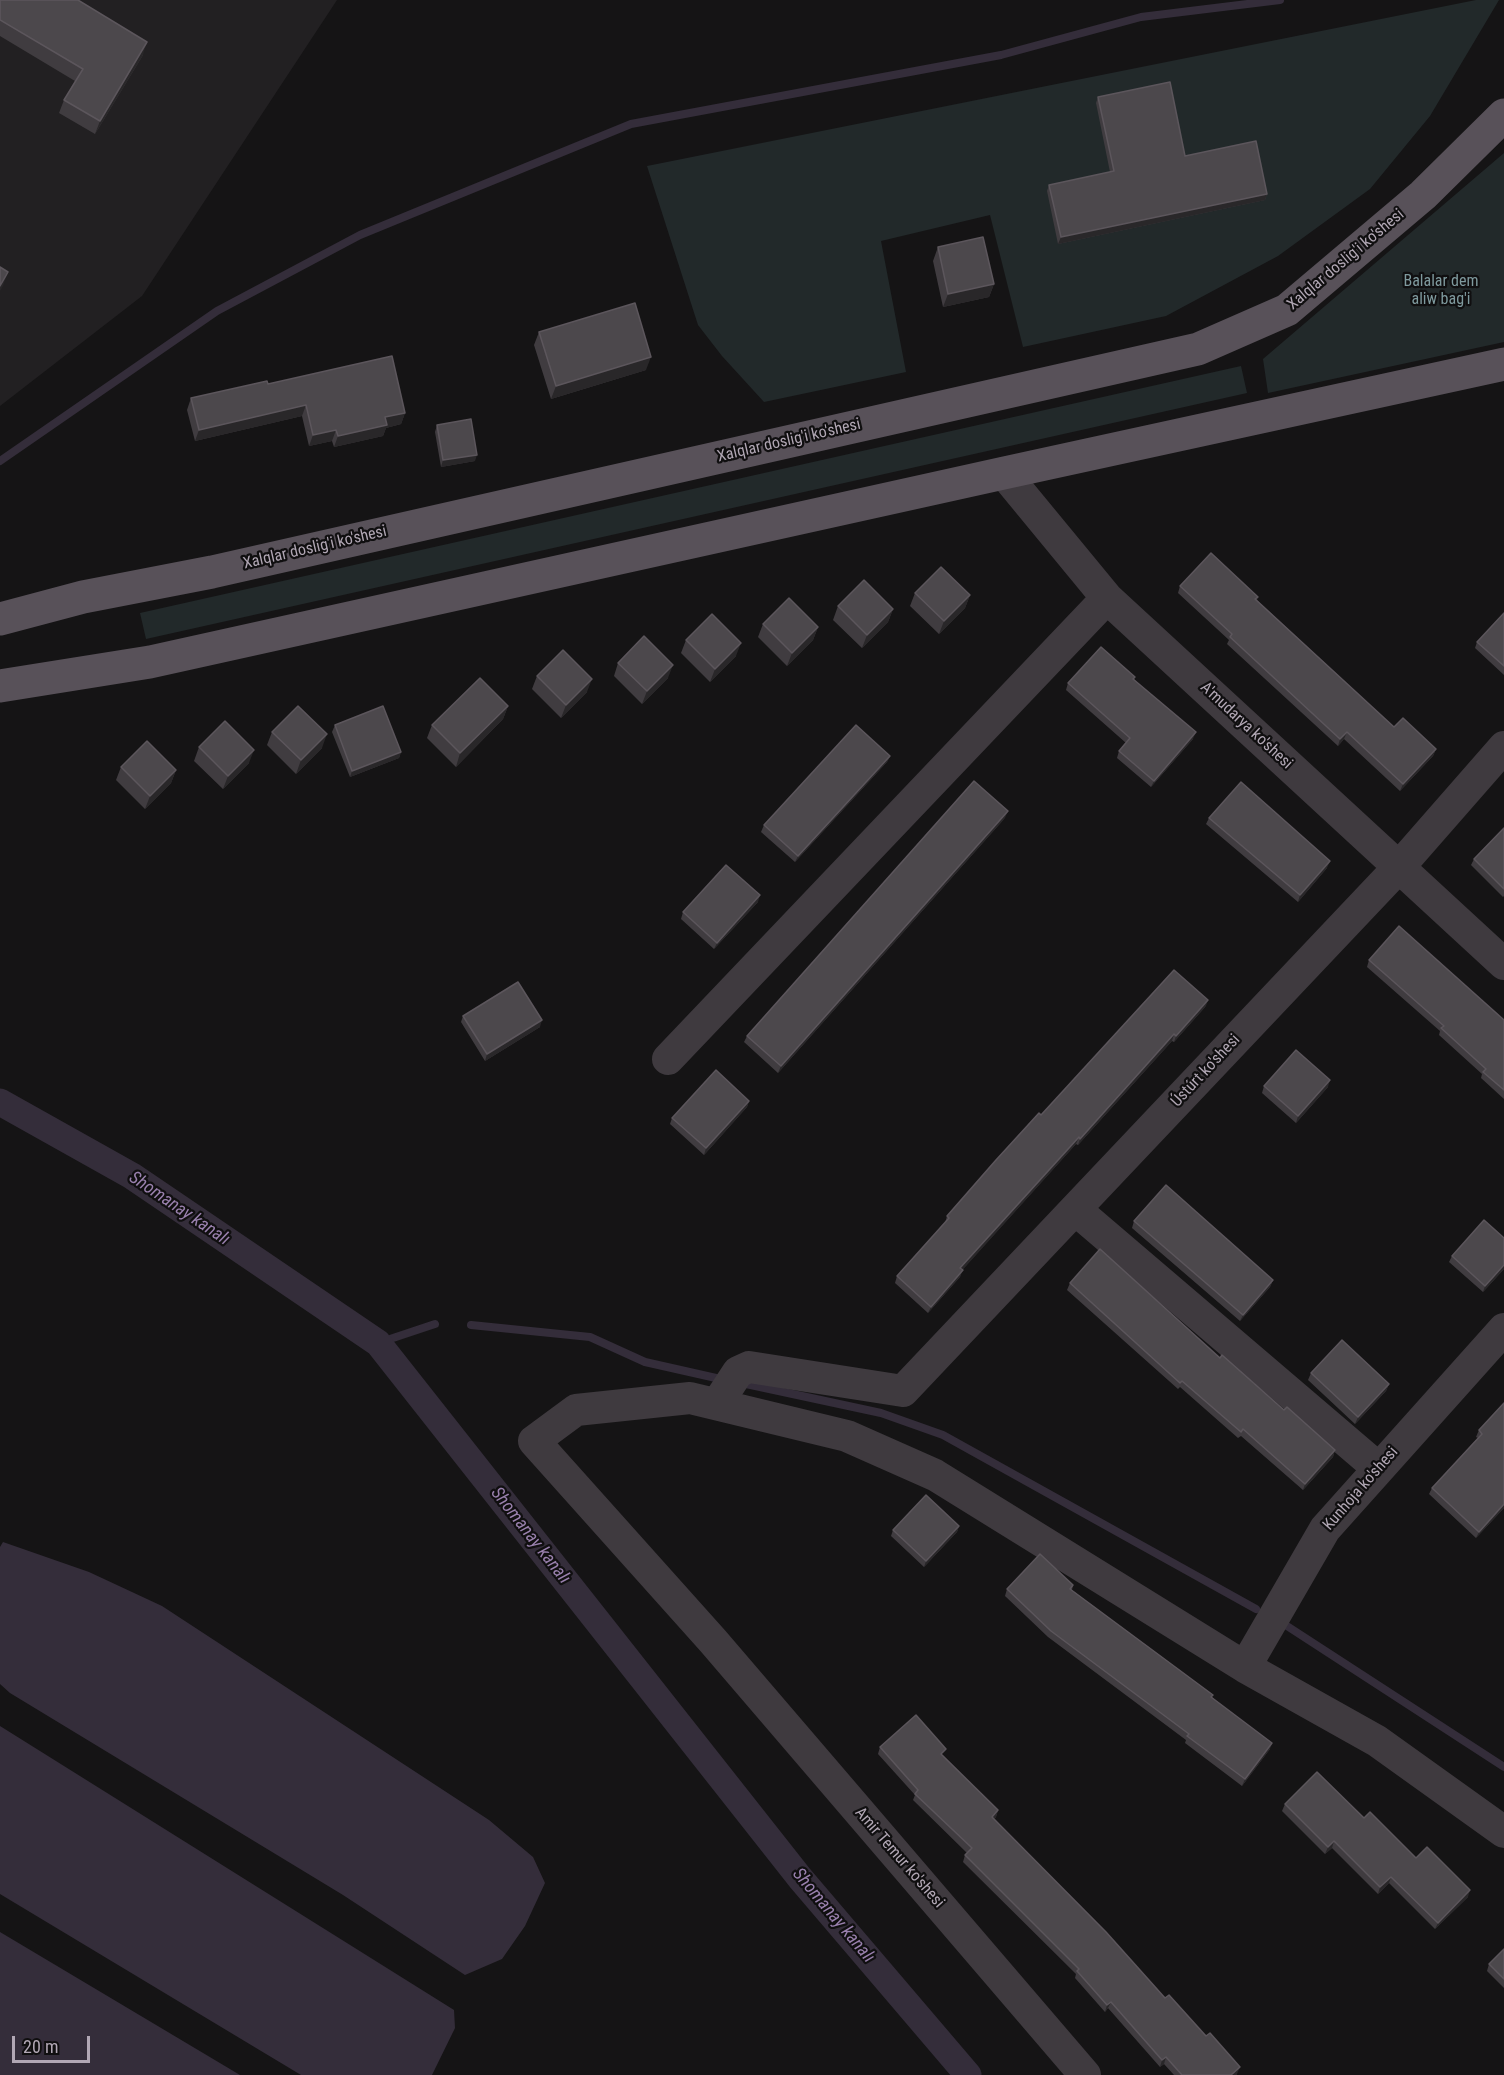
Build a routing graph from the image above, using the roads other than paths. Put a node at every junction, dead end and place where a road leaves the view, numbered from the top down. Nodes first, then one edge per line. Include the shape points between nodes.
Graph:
1 (1504, 115) edge
2 (1504, 364) edge
3 (1004, 473) junction
4 (1107, 598) junction
5 (0, 619) edge
6 (0, 686) edge
7 (1504, 747) edge
8 (1399, 867) junction
9 (1504, 964) edge
10 (668, 1059) dead end
11 (1076, 1210) junction
12 (1504, 1329) edge
13 (717, 1404) junction
14 (1378, 1468) junction
15 (1245, 1667) junction
16 (1504, 1832) edge
17 (1085, 2075) edge

1 - 5 main road, Xalqlar doslig'i ko'shesi via 1423,195 1287,310 1198,349 212,572 83,597
2 - 3 main road
3 - 4 street, A'mudarya ko'shesi
3 - 6 main road via 150,662
4 - 8 street, A'mudarya ko'shesi
4 - 10 street
7 - 8 street, Ústúrt ko'shesi
8 - 9 street, A'mudarya ko'shesi
8 - 11 street, Ústúrt ko'shesi
11 - 13 street, Ústúrt ko'shesi via 903,1391 749,1367 738,1372
11 - 14 street
12 - 14 street, Kunhoja ko'shesi
13 - 15 street via 848,1436 935,1475
13 - 17 street, Amir Temur ko'shesi via 690,1398 576,1410 534,1442 713,1641
14 - 15 street, Kunhoja ko'shesi via 1325,1528
15 - 16 street via 1377,1741

